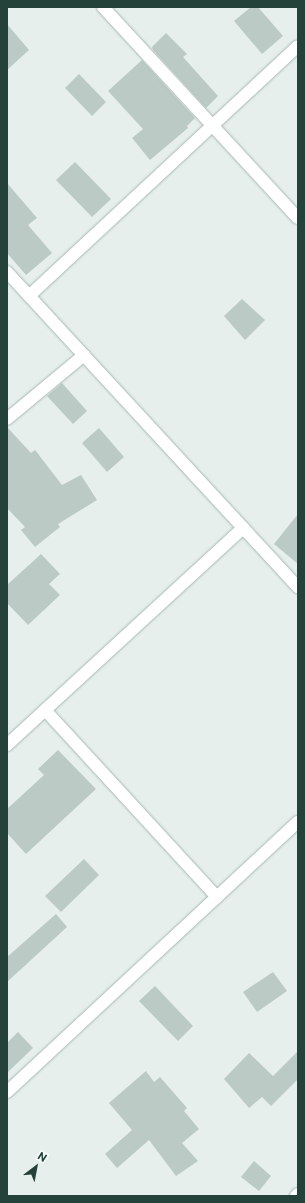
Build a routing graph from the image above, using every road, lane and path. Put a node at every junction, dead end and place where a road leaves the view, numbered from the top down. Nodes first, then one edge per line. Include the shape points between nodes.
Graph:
1 (110, 9) edge
2 (298, 46) edge
3 (212, 125) junction
4 (298, 218) edge
5 (7, 272) edge
6 (28, 296) junction
7 (84, 355) junction
8 (7, 419) edge
9 (243, 528) junction
10 (298, 587) edge
11 (45, 710) junction
12 (7, 745) edge
13 (298, 822) edge
14 (217, 897) junction
15 (7, 1092) edge

1 - 3 street
2 - 3 street
3 - 4 street
3 - 6 street
5 - 6 street
6 - 7 street
7 - 8 street
7 - 9 street
9 - 10 street
9 - 11 street
11 - 12 street
11 - 14 street
13 - 14 street
14 - 15 street

